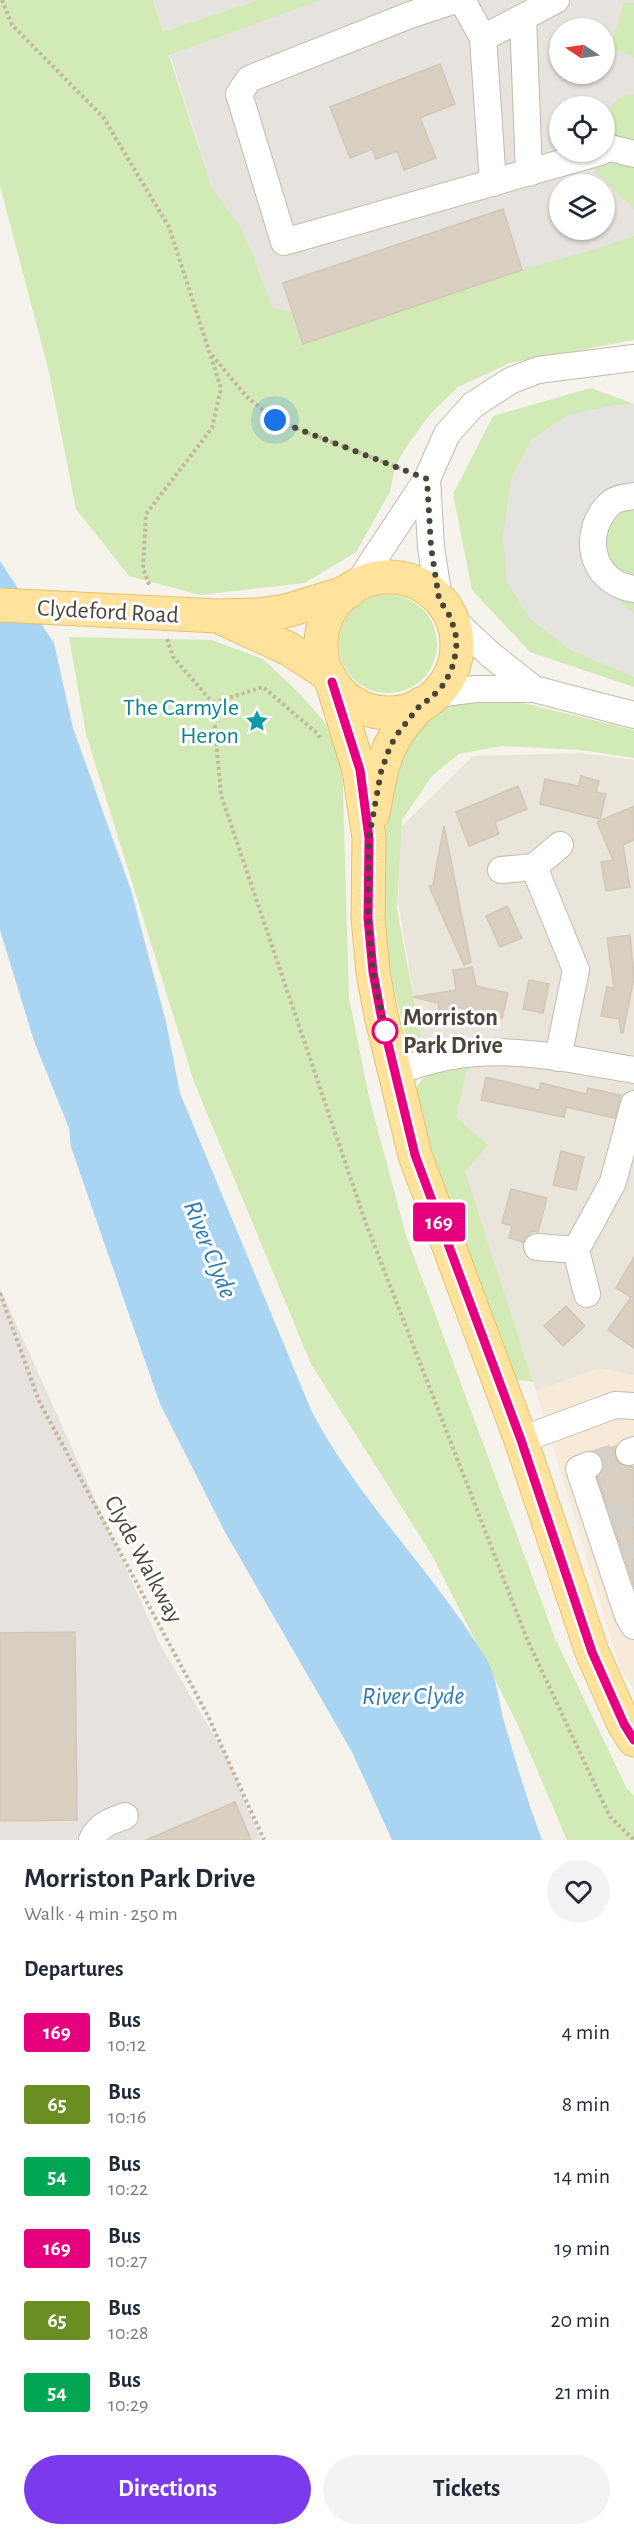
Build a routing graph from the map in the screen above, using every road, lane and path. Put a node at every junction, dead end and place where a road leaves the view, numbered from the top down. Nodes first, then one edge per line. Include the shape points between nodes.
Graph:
1 (2, 0) edge
2 (456, 0) edge
3 (462, 0) edge
4 (556, 0) edge
5 (412, 8) edge
6 (523, 17) junction
7 (483, 38) junction
8 (615, 149) edge
9 (634, 154) edge
10 (566, 162) edge
11 (529, 173) junction
12 (493, 183) junction
13 (210, 353) junction
14 (634, 358) edge
15 (427, 479) junction
16 (634, 496) edge
17 (352, 589) junction
18 (634, 589) edge
19 (151, 591) dead end
20 (0, 605) edge
21 (445, 609) junction
22 (217, 616) junction
23 (166, 634) dead end
24 (330, 678) junction
25 (534, 689) junction
26 (428, 699) junction
27 (213, 703) junction
28 (634, 715) edge
29 (323, 744) dead end
30 (369, 838) junction
31 (560, 845) dead end
32 (534, 867) junction
33 (501, 870) dead end
34 (558, 1058) junction
35 (634, 1070) edge
36 (395, 1072) junction
37 (634, 1104) edge
38 (537, 1247) dead end
39 (576, 1250) junction
40 (0, 1293) edge
41 (587, 1294) dead end
42 (634, 1406) edge
43 (521, 1440) junction
44 (589, 1465) dead end
45 (632, 1619) edge
46 (634, 1740) edge
47 (125, 1816) dead end
48 (92, 1840) edge
49 (264, 1840) edge
50 (634, 1840) edge

1 - 13 path via 12,25 103,117 169,227
2 - 5 street
3 - 7 street
4 - 6 street
5 - 12 street via 249,79 239,94 284,242
6 - 7 street
6 - 11 street
7 - 12 street
8 - 9 street
10 - 11 street
11 - 12 street
13 - 15 path via 246,396 275,420
13 - 19 path via 222,388 212,428 146,514 144,568
14 - 15 street via 538,370 510,381 473,405 447,434
15 - 17 street
15 - 21 street via 431,547
16 - 18 street via 614,500 596,520 593,554 603,575 619,587
17 - 21 main road via 378,578 400,578 422,585
17 - 22 main road, Clydeford Road via 286,611
17 - 24 main road via 339,599 326,618 321,640 323,662
20 - 22 main road, Clydeford Road, bridge
21 - 25 street via 492,656
21 - 26 main road via 457,640 454,663 445,683
22 - 24 main road, Clydeford Road via 289,649
23 - 27 path via 173,657
24 - 26 main road via 347,699 366,710 410,710
24 - 30 main road via 360,770
25 - 26 street via 476,689
25 - 28 street
26 - 30 main road via 395,737 388,752
27 - 29 path via 264,687 318,734
27 - 50 path via 221,795 365,1221 528,1639 610,1817
30 - 36 main road via 368,918 373,972
31 - 32 street
32 - 33 street
32 - 34 street via 576,970
34 - 35 street
34 - 36 street via 501,1050 446,1055
36 - 43 main road via 415,1155
37 - 39 street via 613,1182
38 - 39 street
39 - 41 street
40 - 49 path, Clyde Walkway via 39,1401 208,1716
42 - 43 street via 615,1405
43 - 46 main road via 592,1652
44 - 45 street via 579,1469 598,1511
47 - 48 street via 103,1825

